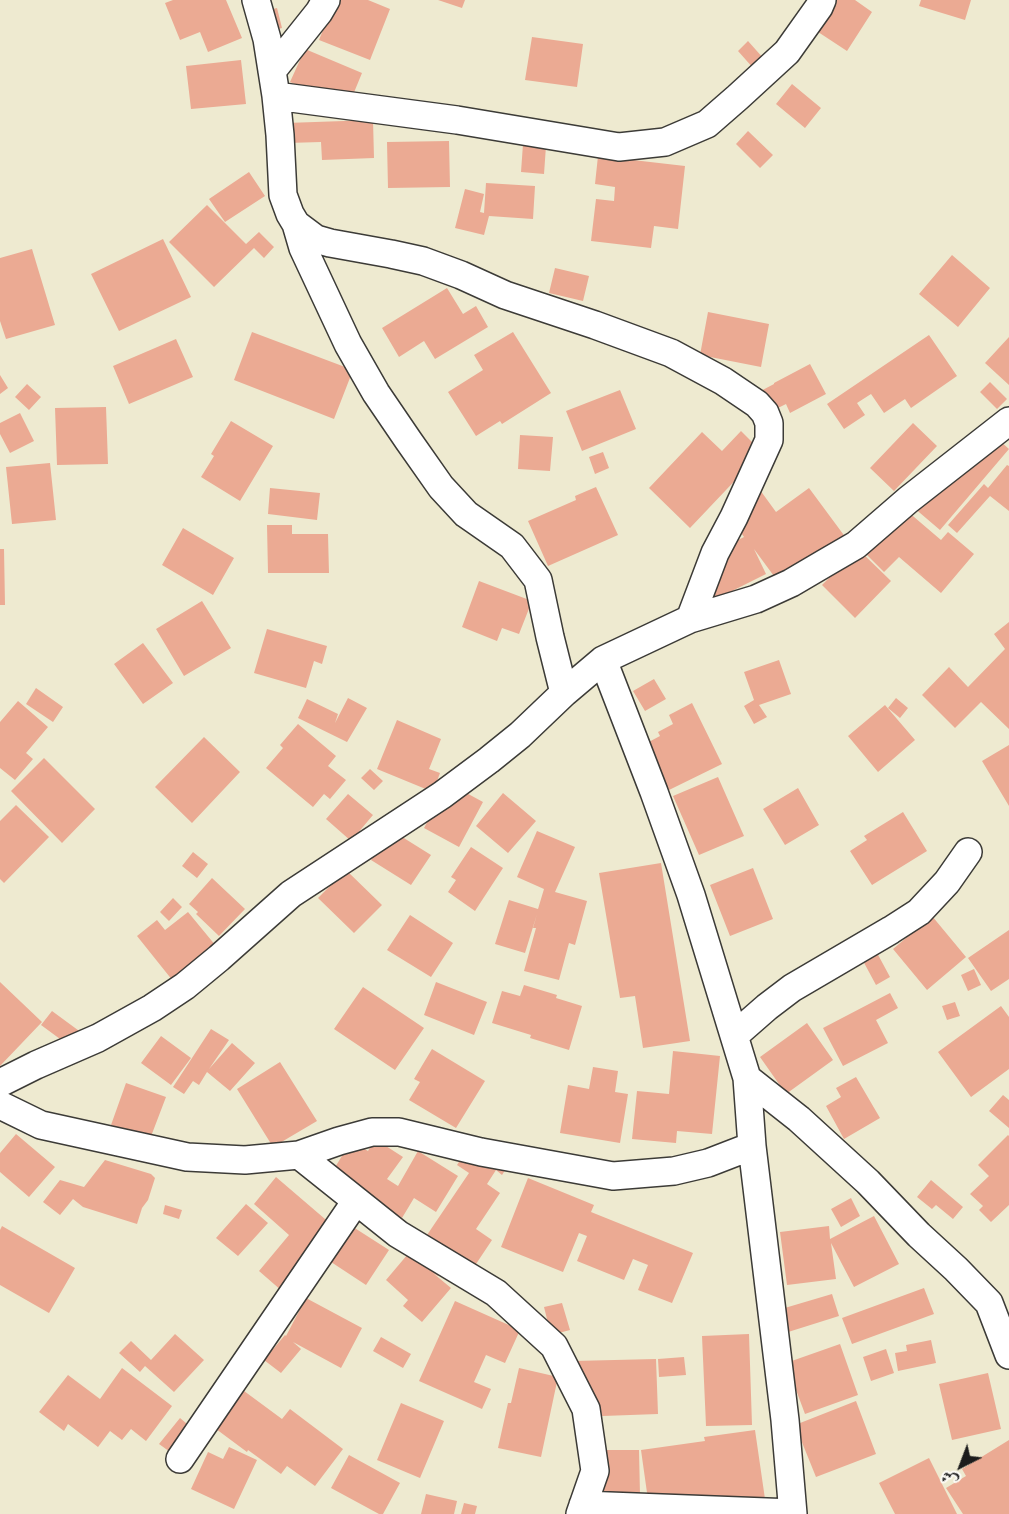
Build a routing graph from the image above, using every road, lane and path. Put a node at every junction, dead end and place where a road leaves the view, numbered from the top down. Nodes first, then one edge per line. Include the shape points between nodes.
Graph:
1 (256, 0) edge
2 (326, 0) edge
3 (822, 0) edge
4 (274, 83) junction
5 (296, 224) junction
6 (1009, 421) edge
7 (690, 619) junction
8 (603, 660) junction
9 (564, 693) junction
10 (968, 852) dead end
11 (735, 1035) junction
12 (747, 1078) junction
13 (0, 1083) edge
14 (0, 1105) edge
15 (752, 1146) junction
16 (299, 1155) junction
17 (356, 1201) junction
18 (999, 1301) edge
19 (1009, 1355) edge
20 (180, 1459) dead end
21 (582, 1509) edge
22 (793, 1513) edge

1 - 4 street
2 - 4 street
3 - 4 street via 787,52 747,89 707,124 665,142 619,147
4 - 5 street via 283,195
5 - 7 street via 316,239 423,261 505,295 671,353 757,404 769,423 770,440 715,553
5 - 9 street via 303,248 348,344 376,393 441,487 466,514 512,546 538,580
6 - 7 street via 856,545 756,599
7 - 8 street
8 - 9 street
8 - 11 street via 691,895
9 - 13 street via 520,735 442,795 291,894 185,986 98,1038
10 - 11 street via 919,912 792,988
11 - 12 street
12 - 15 street
12 - 18 street via 868,1182 956,1269
14 - 16 street via 41,1125 187,1157 245,1160
15 - 16 street via 674,1171 613,1176 481,1152 399,1132 372,1132
15 - 22 street
16 - 17 street
17 - 20 street
17 - 21 street via 398,1234 496,1293 554,1346 586,1409 595,1471
18 - 19 street
21 - 22 street

